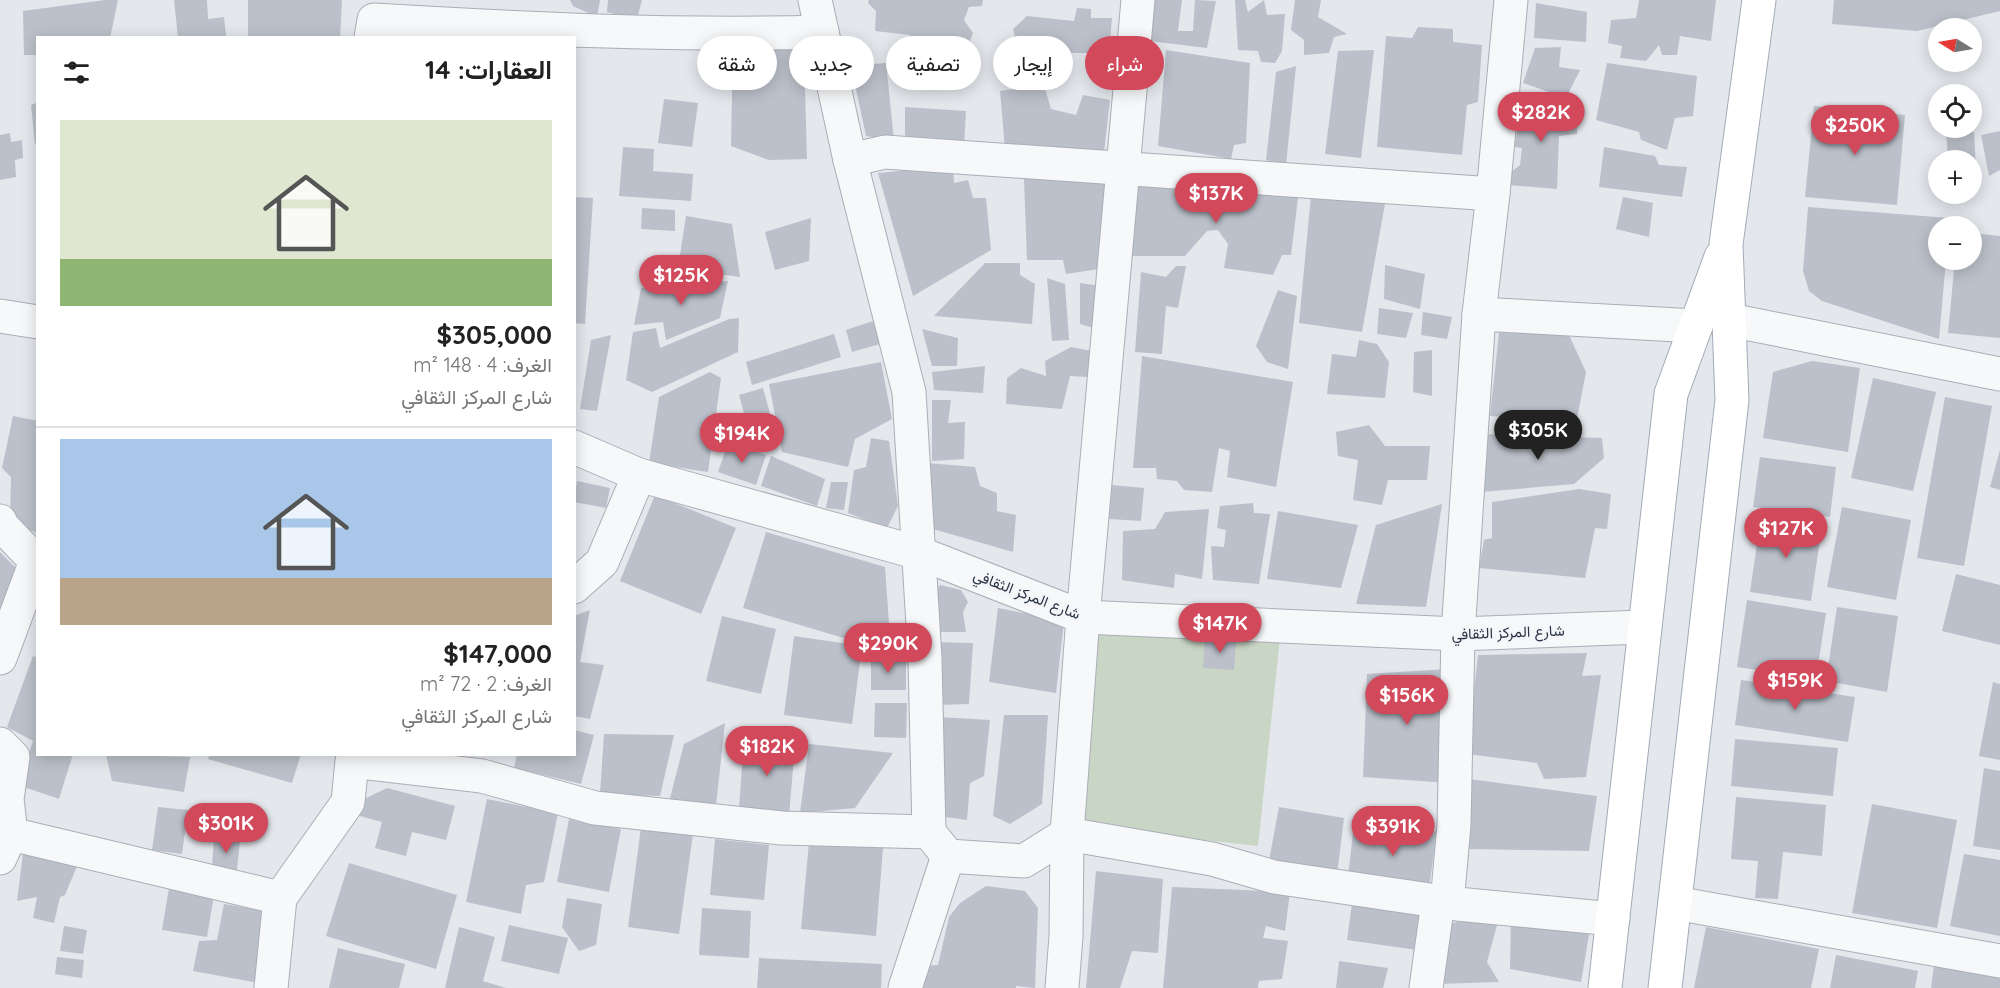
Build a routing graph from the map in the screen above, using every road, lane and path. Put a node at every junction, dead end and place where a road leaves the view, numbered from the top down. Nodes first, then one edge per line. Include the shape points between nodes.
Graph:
1 (815, 0) edge
2 (1138, 0) edge
3 (1511, 0) edge
4 (1759, 0) edge
5 (375, 19) edge
6 (822, 32) junction
7 (850, 160) junction
8 (1122, 167) junction
9 (1493, 194) junction
10 (1726, 244) junction
11 (1479, 314) junction
12 (0, 316) edge
13 (1730, 320) junction
14 (36, 322) edge
15 (1696, 326) junction
16 (2000, 374) edge
17 (576, 448) edge
18 (639, 476) junction
19 (0, 521) edge
20 (919, 553) junction
21 (576, 585) edge
22 (1083, 617) junction
23 (1643, 627) junction
24 (1458, 634) junction
25 (0, 658) edge
26 (0, 744) edge
27 (354, 758) edge
28 (1067, 834) junction
29 (938, 844) junction
30 (5, 846) edge
31 (280, 898) junction
32 (1442, 902) junction
33 (1675, 903) junction
34 (1613, 919) junction
35 (2000, 961) edge
36 (271, 988) edge
37 (905, 988) edge
38 (1062, 988) edge
39 (1426, 988) edge
40 (1605, 988) edge
41 (1665, 988) edge

1 - 6 street
2 - 8 street
3 - 9 street
4 - 10 main road
5 - 6 street via 564,31 713,35
6 - 7 street
7 - 8 street via 885,152
7 - 20 street via 909,392
8 - 9 street
8 - 22 street
9 - 11 street
10 - 13 main road
10 - 15 main road
11 - 15 street
11 - 24 street
12 - 14 street
13 - 16 street
13 - 33 main road via 1732,400
15 - 23 main road via 1671,394
17 - 18 street, شارع المركز الثقافي
18 - 20 street, شارع المركز الثقافي
18 - 21 street via 602,562
19 - 25 street via 36,561
20 - 22 street, شارع المركز الثقافي
20 - 29 street
22 - 24 street, شارع المركز الثقافي
22 - 28 street
23 - 24 street, شارع المركز الثقافي
23 - 34 main road
24 - 32 street via 1454,825
26 - 30 street via 13,757
27 - 29 street via 482,776 606,809
27 - 31 street via 348,802
28 - 29 street via 1024,861
28 - 32 street via 1212,859 1274,877
28 - 38 street
29 - 37 street
30 - 31 street
31 - 36 street
32 - 34 street
32 - 39 street
33 - 35 street
33 - 41 main road
34 - 40 main road

